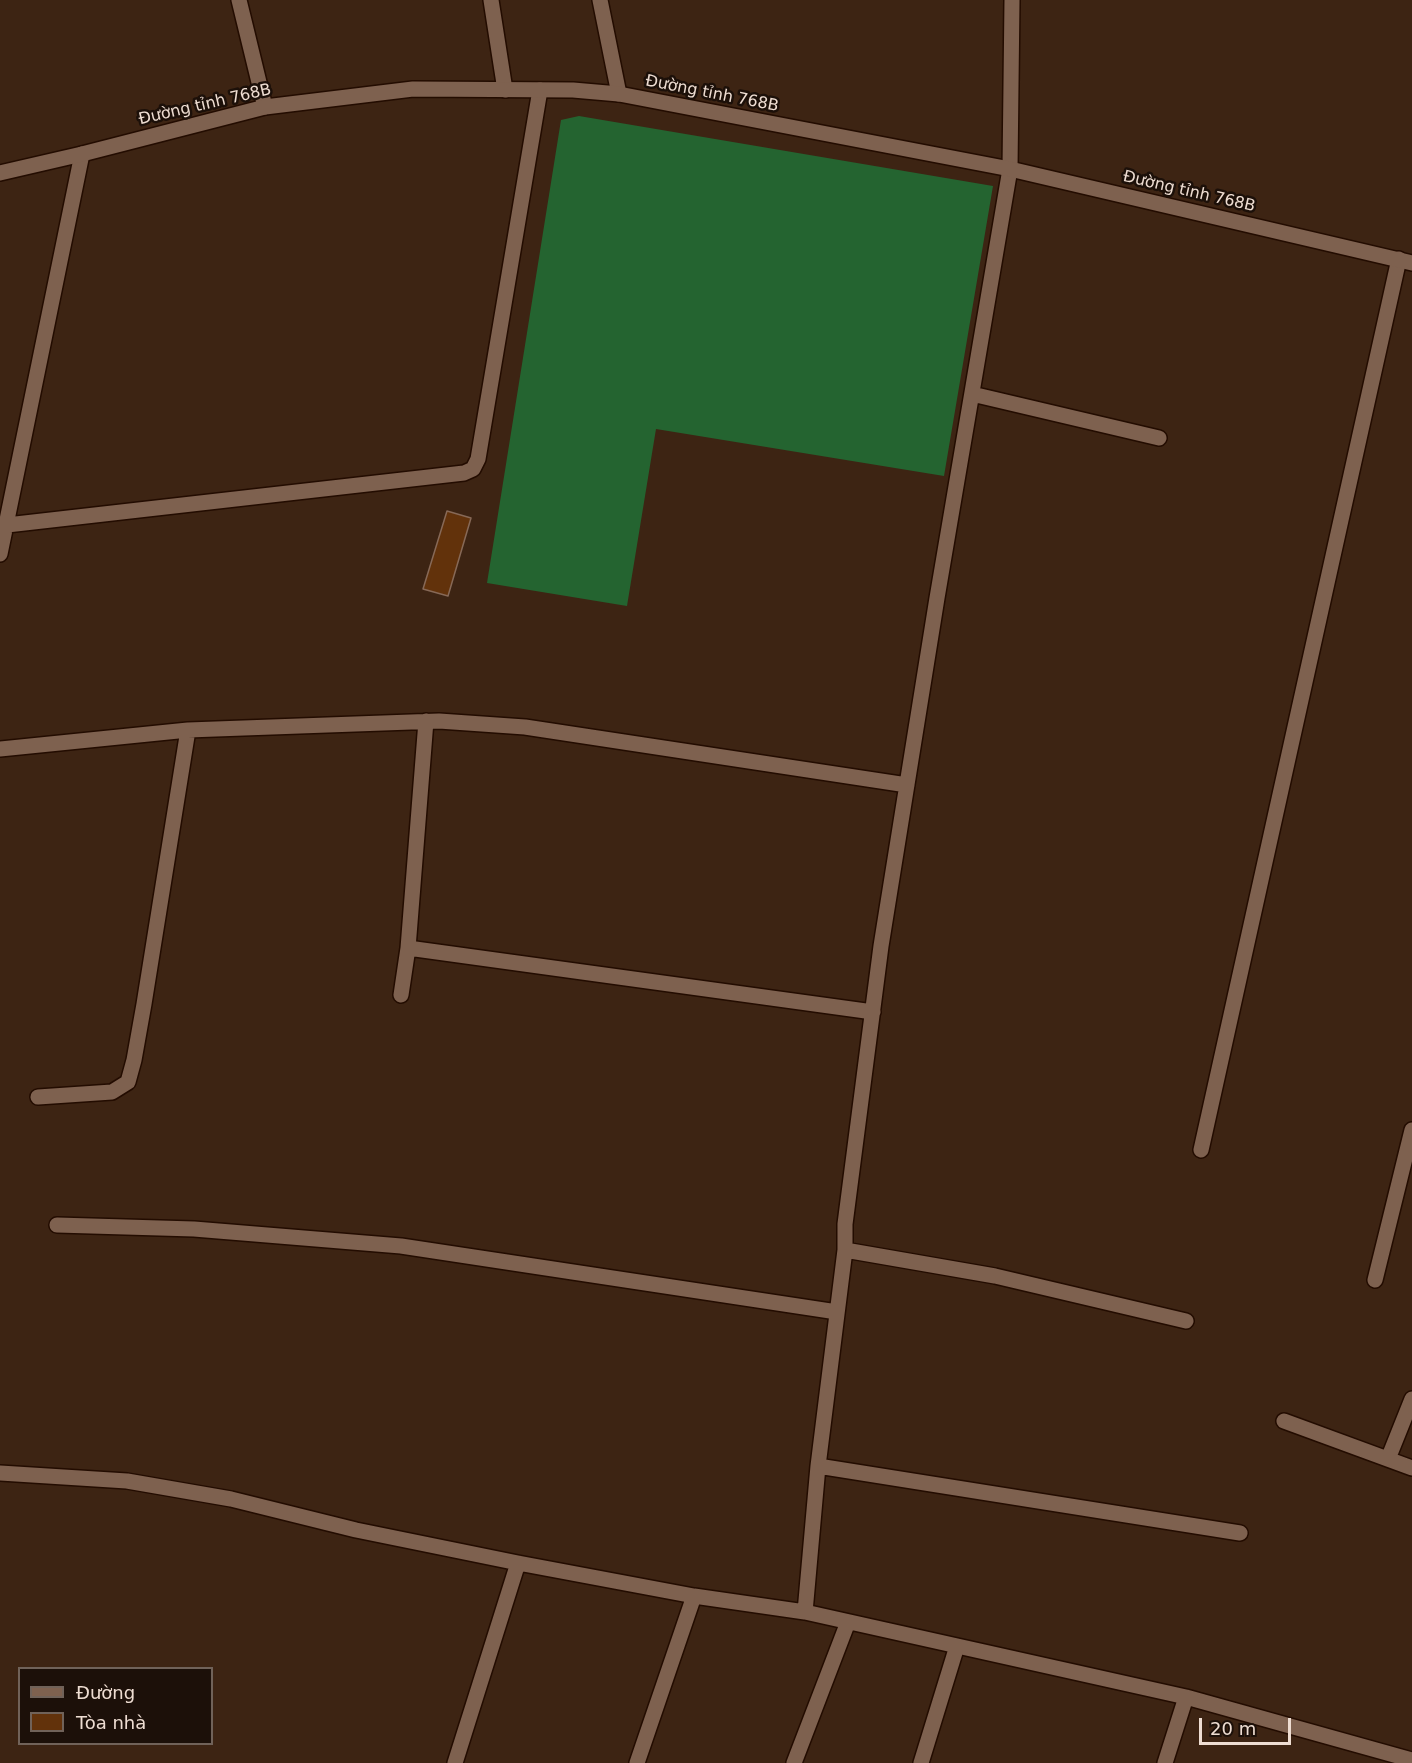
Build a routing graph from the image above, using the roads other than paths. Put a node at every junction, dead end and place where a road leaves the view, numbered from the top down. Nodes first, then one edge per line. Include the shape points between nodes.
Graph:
1 (239, 0) edge
2 (491, 0) edge
3 (600, 0) edge
4 (1012, 0) edge
5 (505, 90) junction
6 (540, 90) junction
7 (619, 94) junction
8 (265, 107) junction
9 (82, 154) junction
10 (1010, 169) junction
11 (0, 173) edge
12 (1405, 261) edge
13 (972, 394) junction
14 (1159, 438) dead end
15 (6, 525) junction
16 (0, 554) edge
17 (426, 721) junction
18 (188, 730) junction
19 (0, 749) edge
20 (907, 785) junction
21 (408, 948) junction
22 (401, 995) dead end
23 (873, 1012) junction
24 (38, 1097) dead end
25 (1412, 1130) edge
26 (1201, 1150) dead end
27 (57, 1225) dead end
28 (844, 1250) junction
29 (1375, 1280) dead end
30 (837, 1312) junction
31 (1186, 1321) dead end
32 (1412, 1399) edge
33 (1284, 1421) dead end
34 (1388, 1459) junction
35 (818, 1466) junction
36 (1412, 1468) edge
37 (0, 1473) edge
38 (1240, 1533) dead end
39 (518, 1563) junction
40 (694, 1596) junction
41 (806, 1612) junction
42 (848, 1622) junction
43 (957, 1646) junction
44 (1186, 1697) junction
45 (1412, 1760) edge
46 (455, 1763) edge
47 (637, 1763) edge
48 (794, 1763) edge
49 (921, 1763) edge
50 (1166, 1763) edge

1 - 8 street
2 - 5 street
3 - 7 street
4 - 10 street
5 - 6 street, Đường tỉnh 768B
5 - 8 street, Đường tỉnh 768B via 413,88
6 - 7 street, Đường tỉnh 768B
6 - 15 street via 478,459 473,469
7 - 10 street, Đường tỉnh 768B
8 - 9 street, Đường tỉnh 768B
9 - 11 street, Đường tỉnh 768B
9 - 15 street
10 - 12 street, Đường tỉnh 768B
10 - 13 street
12 - 26 street
13 - 14 street
13 - 20 street
15 - 16 street
17 - 18 street
17 - 20 street via 525,727
17 - 21 street
18 - 19 street
18 - 24 street via 128,1082 112,1092
20 - 23 street
21 - 22 street
21 - 23 street
23 - 28 street
25 - 29 street
27 - 30 street via 194,1228 401,1246
28 - 30 street
28 - 31 street via 995,1276
30 - 35 street
32 - 34 street
33 - 34 street
34 - 36 street
35 - 38 street
35 - 41 street
37 - 39 street via 127,1480 231,1499 356,1530
39 - 40 street
39 - 46 street
40 - 41 street
40 - 47 street
41 - 42 street
42 - 43 street
42 - 48 street
43 - 44 street
43 - 49 street
44 - 45 street
44 - 50 street

